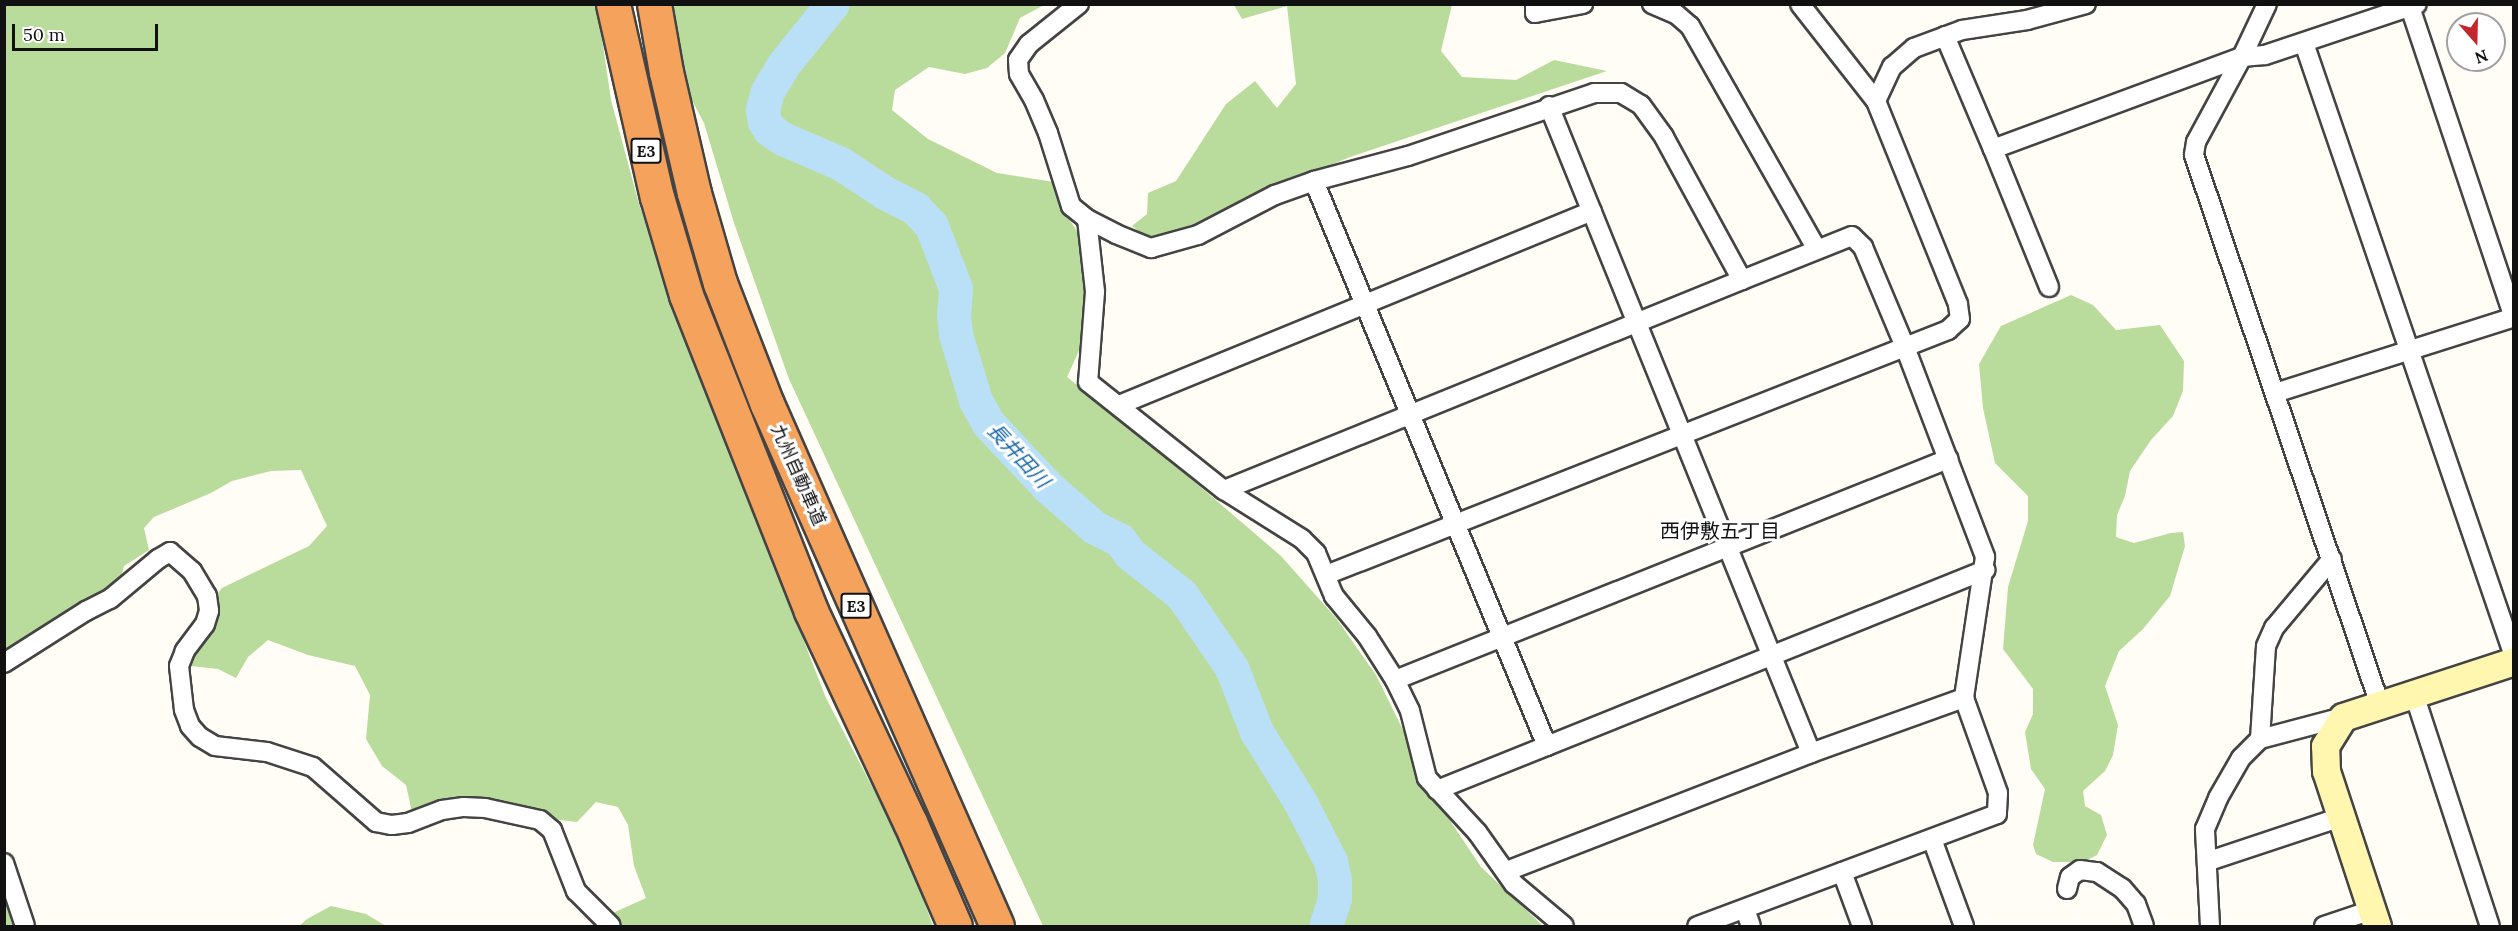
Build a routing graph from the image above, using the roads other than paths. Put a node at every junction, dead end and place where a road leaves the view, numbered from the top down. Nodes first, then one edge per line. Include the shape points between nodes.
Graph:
1 (613, 4) edge
2 (654, 4) edge
3 (1079, 4) edge
4 (1535, 4) edge
5 (1583, 4) edge
6 (1652, 4) edge
7 (1800, 4) edge
8 (2086, 4) edge
9 (2267, 4) edge
10 (2413, 6) edge
11 (1945, 36) junction
12 (2304, 43) junction
13 (2242, 57) junction
14 (1876, 101) junction
15 (1550, 106) junction
16 (1993, 149) junction
17 (1314, 180) junction
18 (1592, 211) junction
19 (1088, 219) junction
20 (1816, 250) junction
21 (1742, 280) junction
22 (2049, 287) dead end
23 (1365, 304) junction
24 (2513, 317) edge
25 (1637, 323) junction
26 (1905, 347) junction
27 (2408, 348) junction
28 (2275, 393) junction
29 (1119, 405) junction
30 (1410, 414) junction
31 (1682, 435) junction
32 (1948, 459) junction
33 (1224, 490) junction
34 (1455, 524) junction
35 (1728, 547) junction
36 (2332, 559) junction
37 (1985, 570) junction
38 (1326, 575) junction
39 (1502, 638) junction
40 (1772, 656) junction
41 (2514, 656) edge
42 (2514, 662) edge
43 (4, 663) edge
44 (1395, 680) junction
45 (2414, 694) junction
46 (1964, 698) junction
47 (2380, 705) junction
48 (2343, 717) junction
49 (2260, 740) junction
50 (1547, 746) junction
51 (1811, 753) junction
52 (1437, 789) junction
53 (2341, 817) junction
54 (1932, 839) junction
55 (2209, 861) junction
56 (4, 863) edge
57 (1507, 871) junction
58 (1842, 873) junction
59 (2067, 888) dead end
60 (1745, 909) junction
61 (2374, 918) edge
62 (25, 927) edge
63 (611, 927) edge
64 (955, 927) edge
65 (997, 927) edge
66 (1564, 927) edge
67 (1697, 927) edge
68 (1751, 927) edge
69 (1862, 927) edge
70 (1964, 927) edge
71 (2144, 927) edge
72 (2210, 927) edge
73 (2324, 927) edge
74 (2490, 927) edge

1 - 64 highway, 九州自動車道 / E3 via 657,197 686,295 811,611
2 - 65 highway, 九州自動車道 / E3 via 694,194 720,283 768,404
3 - 19 street via 1029,44 1017,65 1048,133 1071,206
4 - 5 street via 1535,13
6 - 20 street via 1676,14 1690,26
7 - 14 street
8 - 11 street
9 - 13 street
10 - 12 street
10 - 24 street
11 - 14 street via 1914,48 1892,68
11 - 16 street
12 - 13 street via 2265,55
12 - 27 street
13 - 16 street
13 - 28 street via 2196,142 2194,155
14 - 26 street via 1958,304 1960,319 1948,330
15 - 17 street via 1408,156
15 - 18 street
15 - 21 street via 1594,93 1621,93 1641,105 1664,137
16 - 22 street
17 - 19 street via 1275,195 1198,236 1151,248
17 - 23 street
18 - 23 street
18 - 25 street
19 - 29 street via 1095,292 1088,382
20 - 21 street
20 - 26 street via 1852,236 1863,247
21 - 25 street
23 - 29 street
23 - 30 street
24 - 27 street via 2426,346
25 - 30 street
25 - 31 street
26 - 31 street
26 - 32 street
27 - 28 street
27 - 41 street
28 - 36 street
29 - 33 street
30 - 33 street
30 - 34 street
31 - 34 street
31 - 35 street
32 - 35 street
32 - 37 street via 1985,556
33 - 38 street via 1302,538 1316,553
34 - 38 street
34 - 39 street
35 - 39 street
35 - 40 street
36 - 47 street
36 - 49 street via 2274,628 2266,646
37 - 40 street
37 - 46 street
38 - 44 street via 1334,596 1367,636
39 - 44 street
39 - 50 street
40 - 50 street
40 - 51 street
42 - 45 street
43 - 63 street via 110,599 170,552 192,571 207,596 205,624 179,666 184,710 200,737 215,746 267,752 313,766 376,822 408,823 442,810 464,807 540,820 552,830 576,891
44 - 52 street via 1410,711 1427,778
45 - 47 street
45 - 74 street
46 - 51 street
46 - 54 street via 1998,793 1997,814
47 - 48 street
48 - 49 street
48 - 53 street via 2325,746 2326,771
49 - 55 street via 2241,758 2217,798 2205,829
50 - 52 street
51 - 57 street
52 - 57 street
53 - 55 street
53 - 61 street
54 - 58 street
54 - 70 street
55 - 72 street
56 - 62 street
57 - 66 street via 1514,884
58 - 60 street
58 - 69 street
59 - 71 street via 2070,877 2080,870 2097,872 2122,888 2136,904
60 - 67 street
60 - 68 street
61 - 73 street

